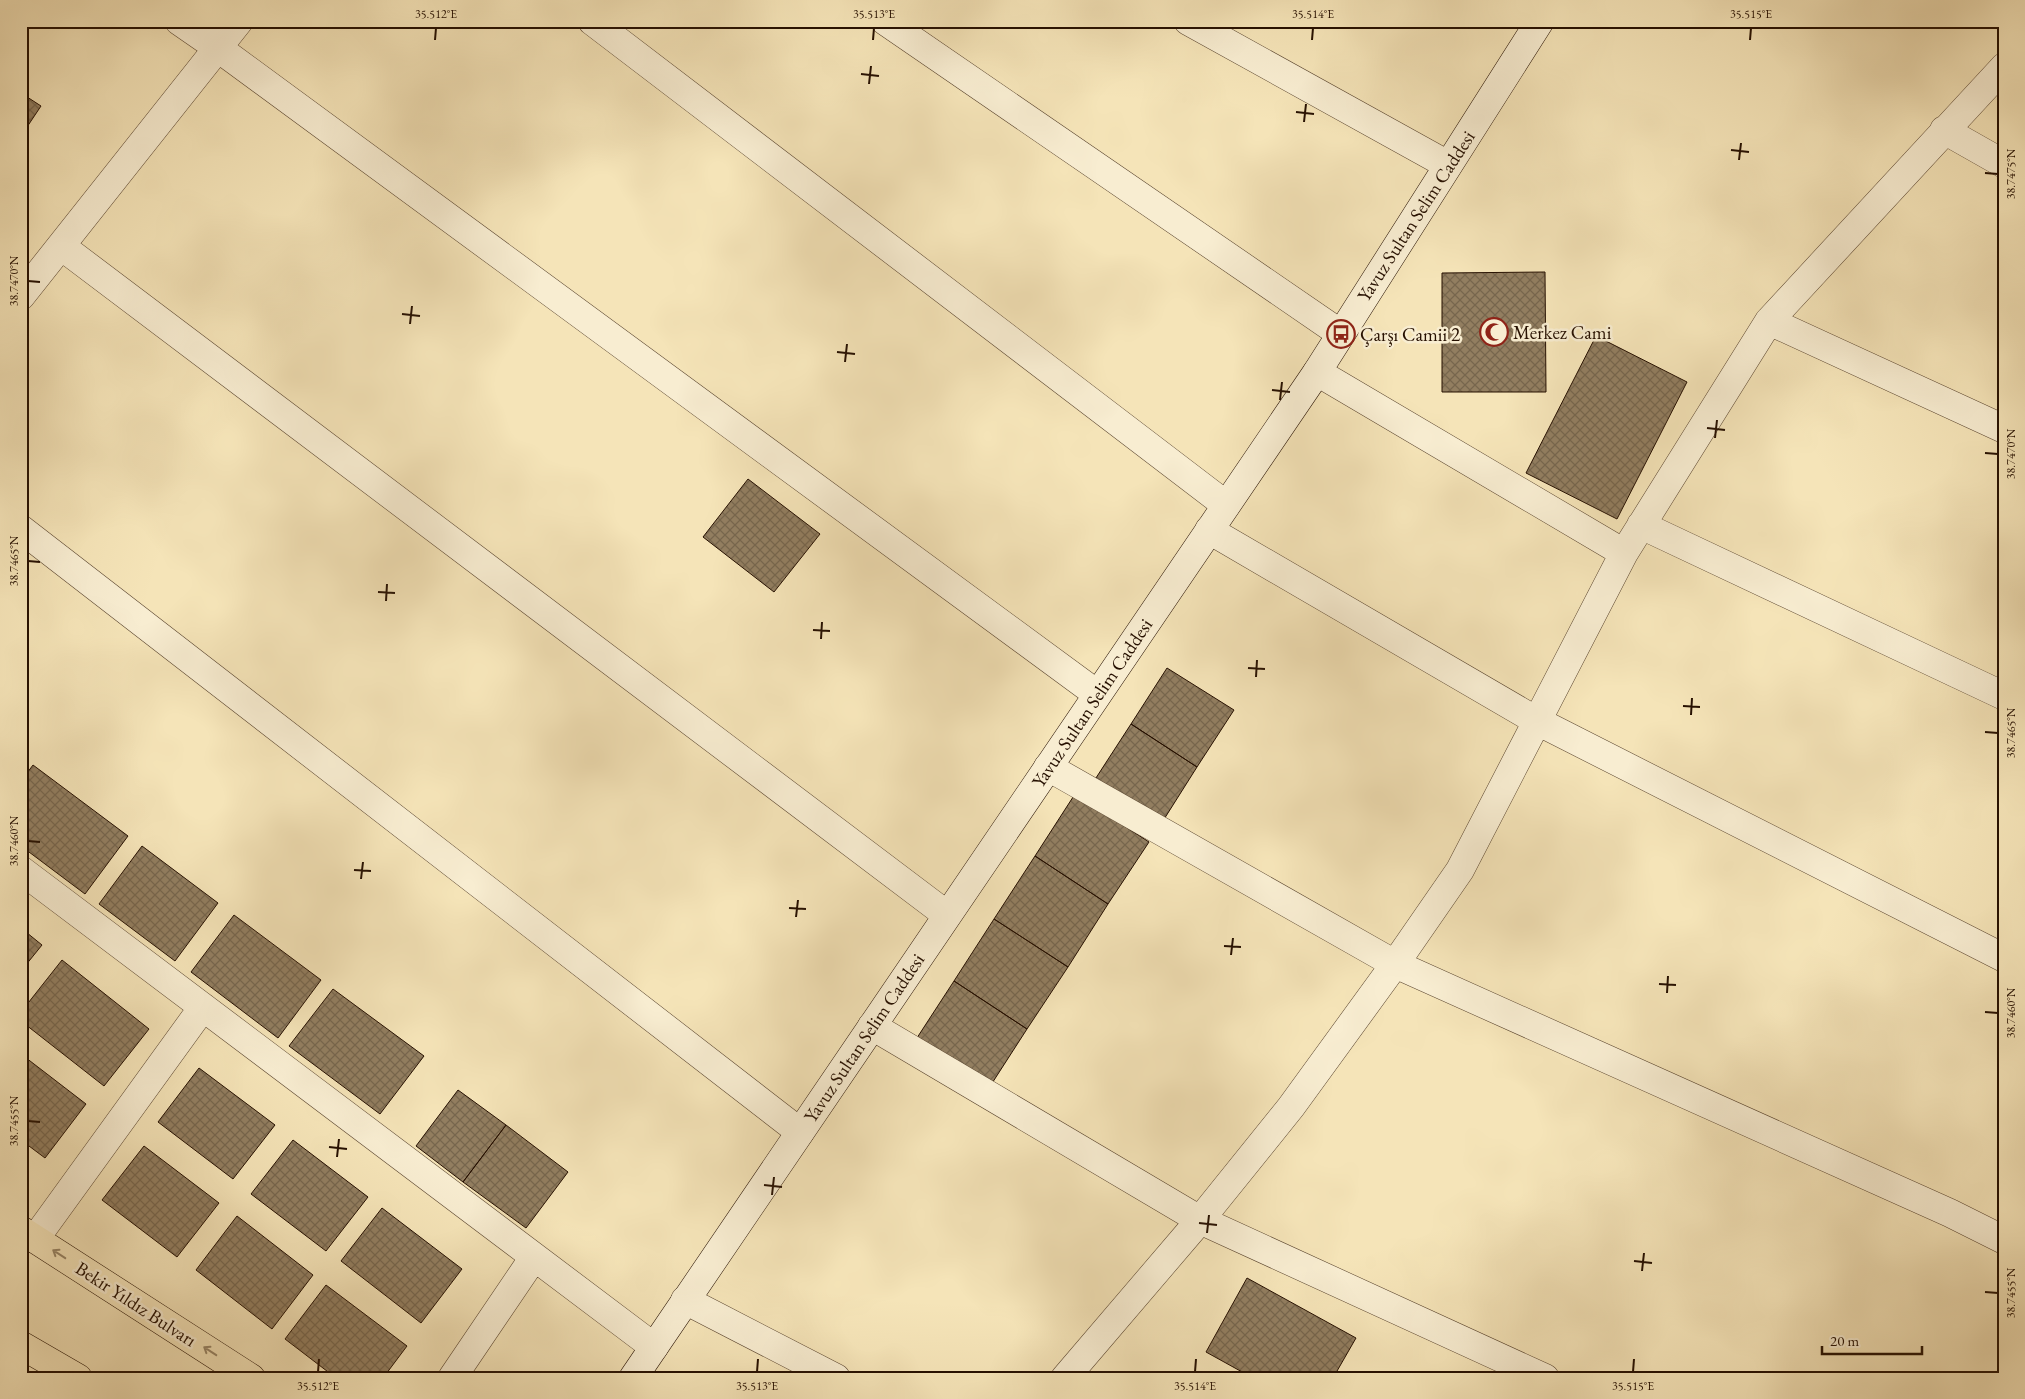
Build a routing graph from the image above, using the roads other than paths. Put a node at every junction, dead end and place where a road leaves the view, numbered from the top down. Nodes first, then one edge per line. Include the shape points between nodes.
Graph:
1 (179, 21) edge
2 (239, 21) edge
3 (592, 21) edge
4 (886, 21) edge
5 (1188, 21) edge
6 (1540, 21) edge
7 (218, 48) junction
8 (2004, 67) edge
9 (1944, 130) junction
10 (2004, 164) edge
11 (1448, 166) junction
12 (61, 246) junction
13 (21, 296) edge
14 (1769, 321) junction
15 (1341, 334) junction
16 (1317, 372) junction
17 (2004, 430) edge
18 (1226, 505) junction
19 (1641, 525) junction
20 (21, 529) edge
21 (1209, 530) junction
22 (1624, 552) junction
23 (1097, 694) junction
24 (2004, 696) edge
25 (1537, 721) junction
26 (1048, 767) junction
27 (21, 870) edge
28 (948, 915) junction
29 (2004, 958) edge
30 (1395, 964) junction
31 (203, 1007) junction
32 (872, 1026) junction
33 (800, 1132) junction
34 (1200, 1220) junction
35 (28, 1234) edge
36 (2004, 1240) edge
37 (534, 1257) junction
38 (685, 1300) junction
39 (21, 1345) edge
40 (654, 1347) junction
41 (78, 1378) edge
42 (251, 1378) edge
43 (452, 1378) edge
44 (633, 1378) edge
45 (836, 1378) edge
46 (1065, 1378) edge
47 (1545, 1378) edge

1 - 7 street
2 - 7 street
3 - 18 street
4 - 15 street
5 - 11 street
6 - 11 street, Yavuz Sultan Selim Caddesi
7 - 12 street
7 - 23 street
8 - 9 street
9 - 10 street
9 - 14 street
11 - 15 street, Yavuz Sultan Selim Caddesi
12 - 13 street
12 - 28 street
14 - 17 street
14 - 19 street
15 - 16 street, Yavuz Sultan Selim Caddesi
16 - 18 street, Yavuz Sultan Selim Caddesi
16 - 22 street
18 - 21 street, Yavuz Sultan Selim Caddesi
19 - 22 street
19 - 24 street
20 - 33 street
21 - 23 street, Yavuz Sultan Selim Caddesi
21 - 25 street
22 - 25 street
23 - 26 street, Yavuz Sultan Selim Caddesi
25 - 29 street
25 - 30 street via 1460,870
26 - 28 street, Yavuz Sultan Selim Caddesi
26 - 30 street
27 - 31 street
28 - 32 street, Yavuz Sultan Selim Caddesi
30 - 34 street via 1290,1107
30 - 36 street
31 - 35 street
31 - 37 street
32 - 33 street, Yavuz Sultan Selim Caddesi
32 - 34 street
33 - 38 street, Yavuz Sultan Selim Caddesi
34 - 46 street
34 - 47 street
42 -> 35 main road, Bekir Yıldız Bulvarı
37 - 40 street
37 - 43 street
38 - 40 street, Yavuz Sultan Selim Caddesi
38 - 45 street
39 - 41 main road
40 - 44 street, Yavuz Sultan Selim Caddesi

